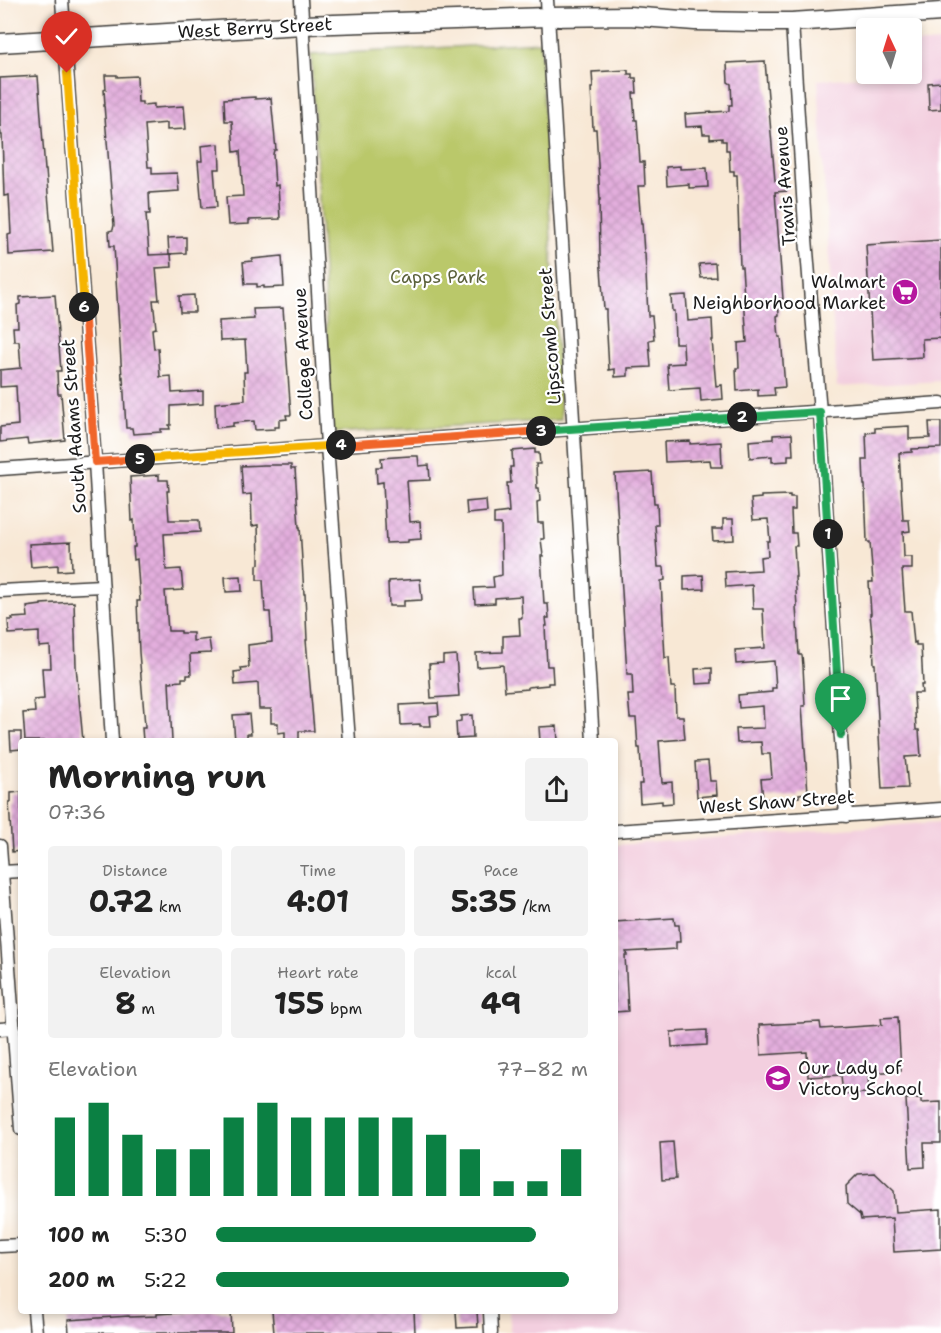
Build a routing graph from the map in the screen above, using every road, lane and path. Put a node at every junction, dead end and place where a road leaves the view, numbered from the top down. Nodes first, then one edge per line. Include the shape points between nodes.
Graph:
1 (62, 0) edge
2 (301, 0) edge
3 (547, 8) edge
4 (941, 12) edge
5 (792, 22) junction
6 (303, 25) junction
7 (65, 39) junction
8 (0, 43) edge
9 (941, 403) edge
10 (820, 412) junction
11 (573, 429) junction
12 (327, 446) junction
13 (95, 462) junction
14 (0, 469) edge
15 (102, 586) junction
16 (0, 591) edge
17 (112, 738) edge
18 (349, 738) edge
19 (593, 738) edge
20 (941, 809) edge
21 (846, 816) junction
22 (618, 831) edge
23 (0, 846) edge
24 (18, 871) edge
25 (2, 872) junction
26 (14, 1028) junction
27 (0, 1029) edge
28 (18, 1074) edge
29 (18, 1245) edge
30 (0, 1246) edge
31 (34, 1314) edge
32 (490, 1314) edge
33 (36, 1333) edge
34 (491, 1333) edge

1 - 7 street, South Adams Street
2 - 6 street, College Avenue
3 - 5 main road, West Berry Street via 694,21
3 - 6 main road, West Berry Street
3 - 11 street, Lipscomb Street
4 - 5 main road, West Berry Street
5 - 10 street, Travis Avenue
6 - 7 main road, West Berry Street
6 - 12 street, College Avenue
7 - 8 main road, West Berry Street
7 - 13 street, South Adams Street
9 - 10 street
10 - 11 street
10 - 21 street, Travis Avenue
11 - 12 street
11 - 19 street, Lipscomb Street
12 - 13 street
12 - 18 street, College Avenue
13 - 14 street
13 - 15 street, South Adams Street
15 - 16 street
15 - 17 street, South Adams Street
20 - 21 street, West Shaw Street
21 - 22 street, West Shaw Street
23 - 25 street
24 - 25 street
25 - 26 street
26 - 27 street
26 - 28 street
29 - 30 street
31 - 33 street
32 - 34 street

